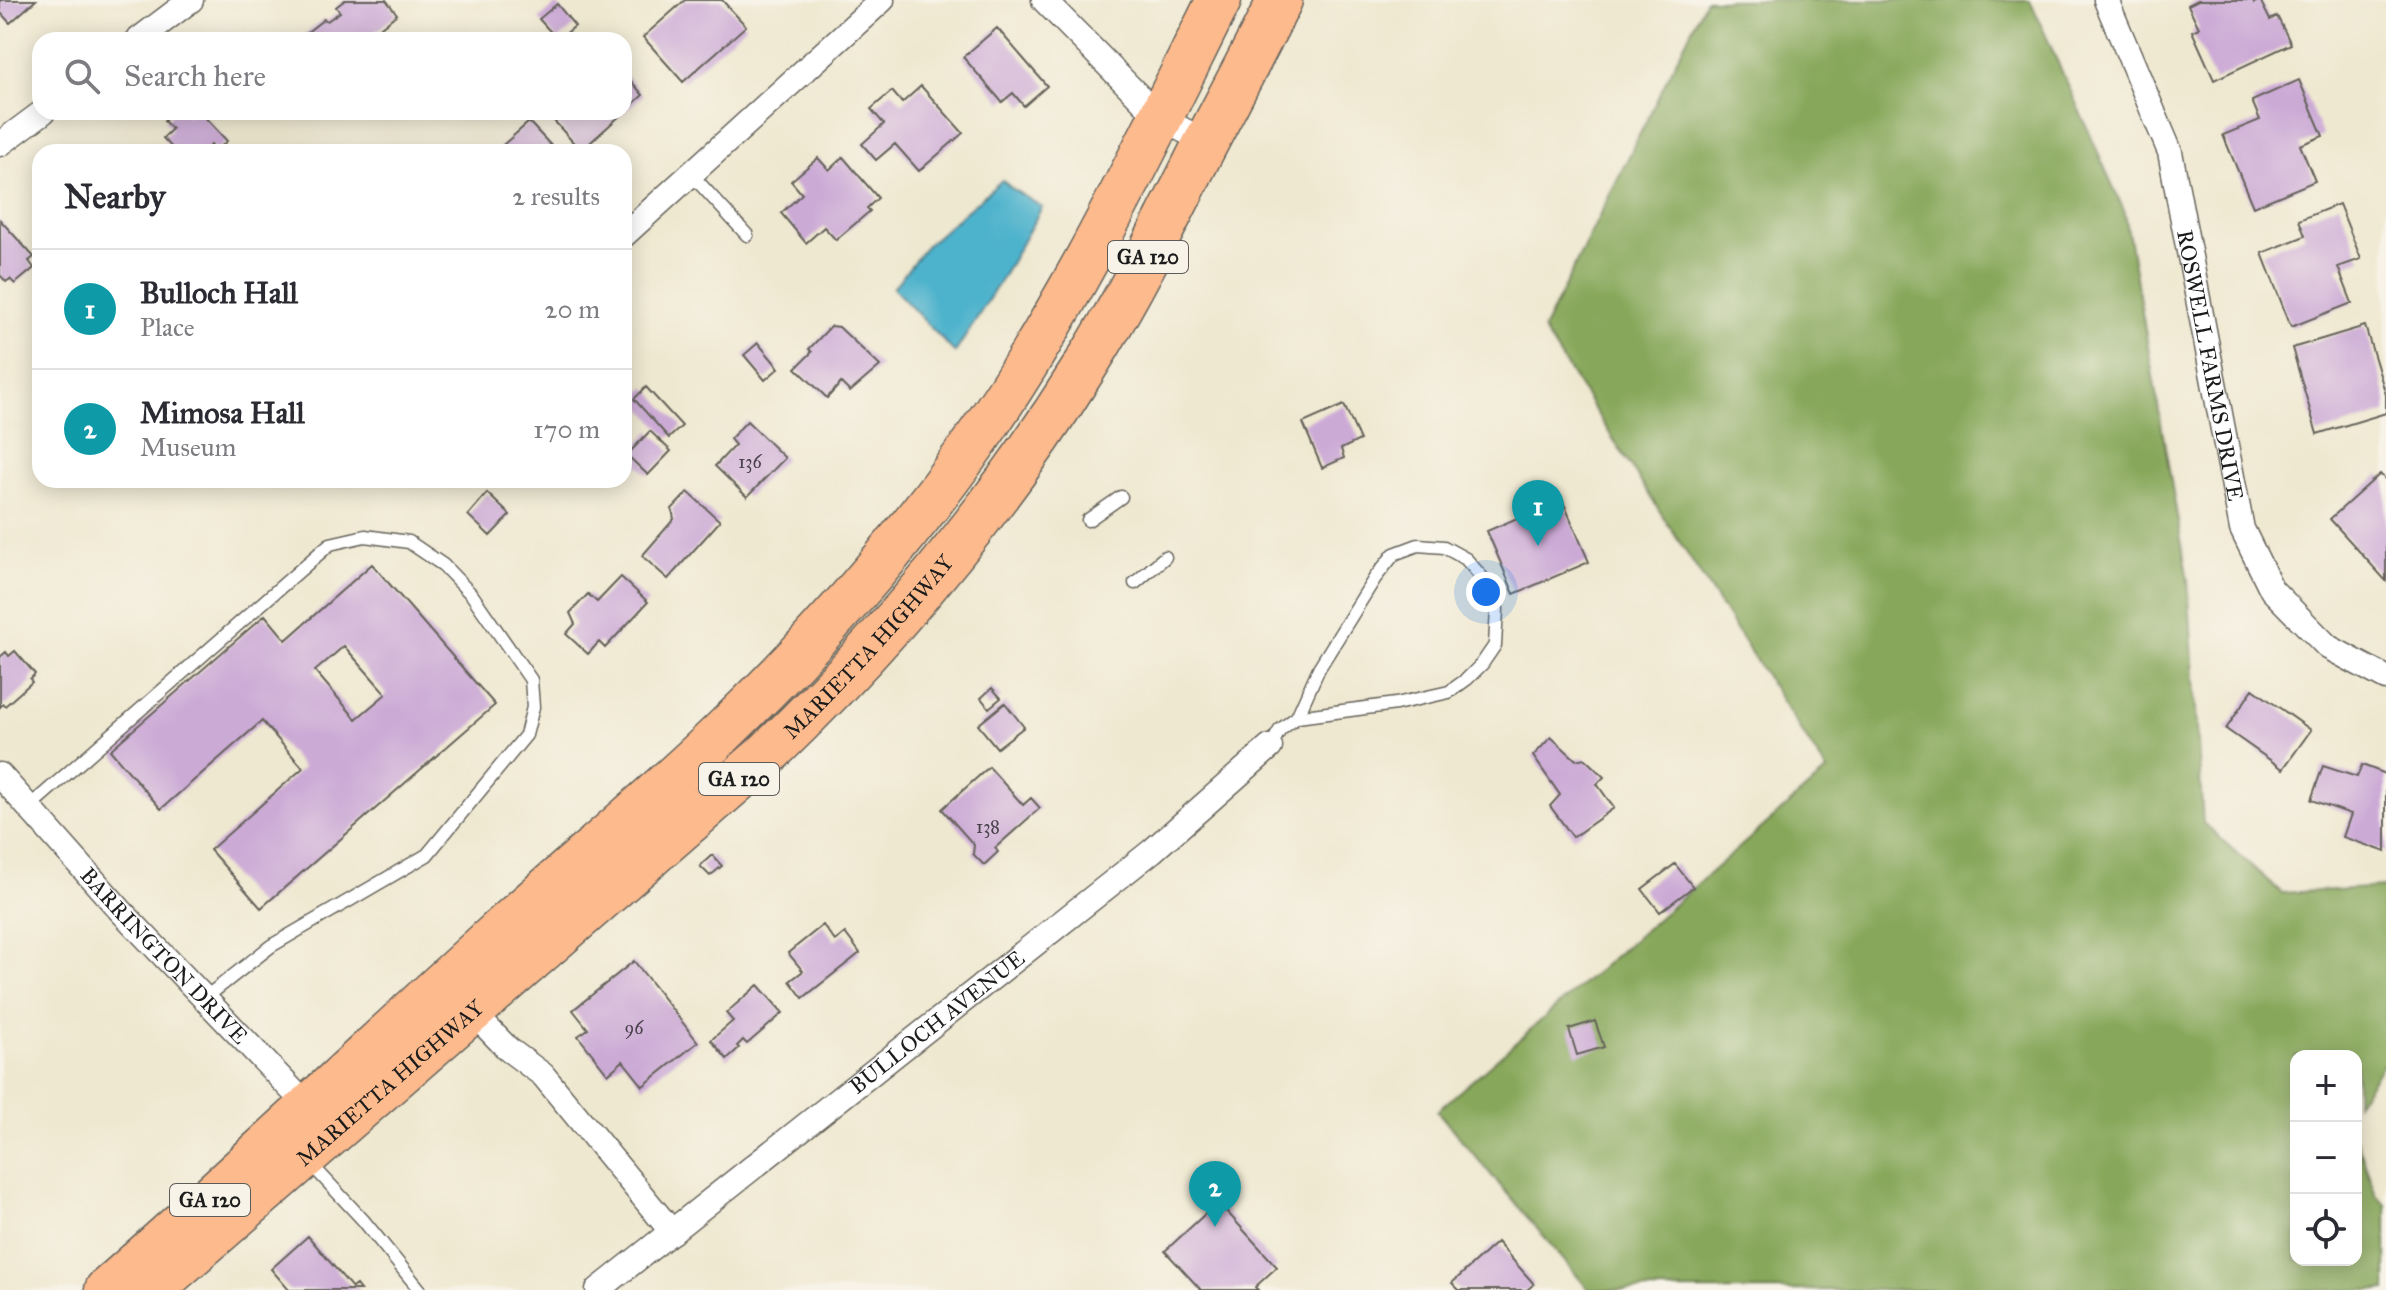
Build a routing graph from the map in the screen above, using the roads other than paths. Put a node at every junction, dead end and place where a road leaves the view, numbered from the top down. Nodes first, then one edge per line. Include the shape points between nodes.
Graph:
1 (191, 0) edge
2 (882, 0) edge
3 (1044, 0) edge
4 (1219, 0) edge
5 (1280, 0) edge
6 (2106, 0) edge
7 (149, 32) edge
8 (1160, 118) junction
9 (32, 120) edge
10 (1206, 142) junction
11 (0, 144) edge
12 (691, 174) junction
13 (632, 228) edge
14 (747, 235) dead end
15 (1121, 497) dead end
16 (1088, 520) dead end
17 (1165, 557) dead end
18 (1135, 583) dead end
19 (2386, 678) edge
20 (1297, 717) junction
21 (1270, 747) joint
22 (0, 775) edge
23 (29, 807) junction
24 (205, 998) junction
25 (473, 1013) junction
26 (317, 1133) junction
27 (672, 1232) junction
28 (107, 1290) edge
29 (151, 1290) edge
30 (420, 1290) edge
31 (598, 1290) edge

1 - 7 street
2 - 12 street
3 - 8 street
4 - 8 highway, MARIETTA HIGHWAY / GA 120
5 - 10 highway, MARIETTA HIGHWAY / GA 120
6 - 19 street, ROSWELL FARMS DRIVE via 2170,152 2242,529 2272,590 2328,647
8 - 10 street
8 - 26 highway, MARIETTA HIGHWAY / GA 120 via 1003,402 923,511 828,625 689,763 492,938
9 - 11 street
10 - 25 highway, MARIETTA HIGHWAY / GA 120 via 1127,297 1084,368 989,507 918,596 766,755
12 - 13 street
12 - 14 lane
15 - 16 lane
17 - 18 lane
20 - 20 lane via 1396,704 1458,686 1495,645 1497,609 1485,581 1466,559 1444,547 1418,545 1394,554 1319,668
20 - 21 lane
21 - 27 street, BULLOCH AVENUE via 1152,851
22 - 23 street, BARRINGTON DRIVE
23 - 24 street, BARRINGTON DRIVE
23 - 24 lane via 330,544 365,536 409,542 443,565 472,595 531,680 533,707 526,735 427,855 271,946
24 - 26 street, BARRINGTON DRIVE
25 - 26 highway, MARIETTA HIGHWAY / GA 120
25 - 27 street via 543,1075
26 - 28 highway, MARIETTA HIGHWAY / GA 120
26 - 29 highway, MARIETTA HIGHWAY / GA 120
26 - 30 lane via 363,1220
27 - 31 street, BULLOCH AVENUE

